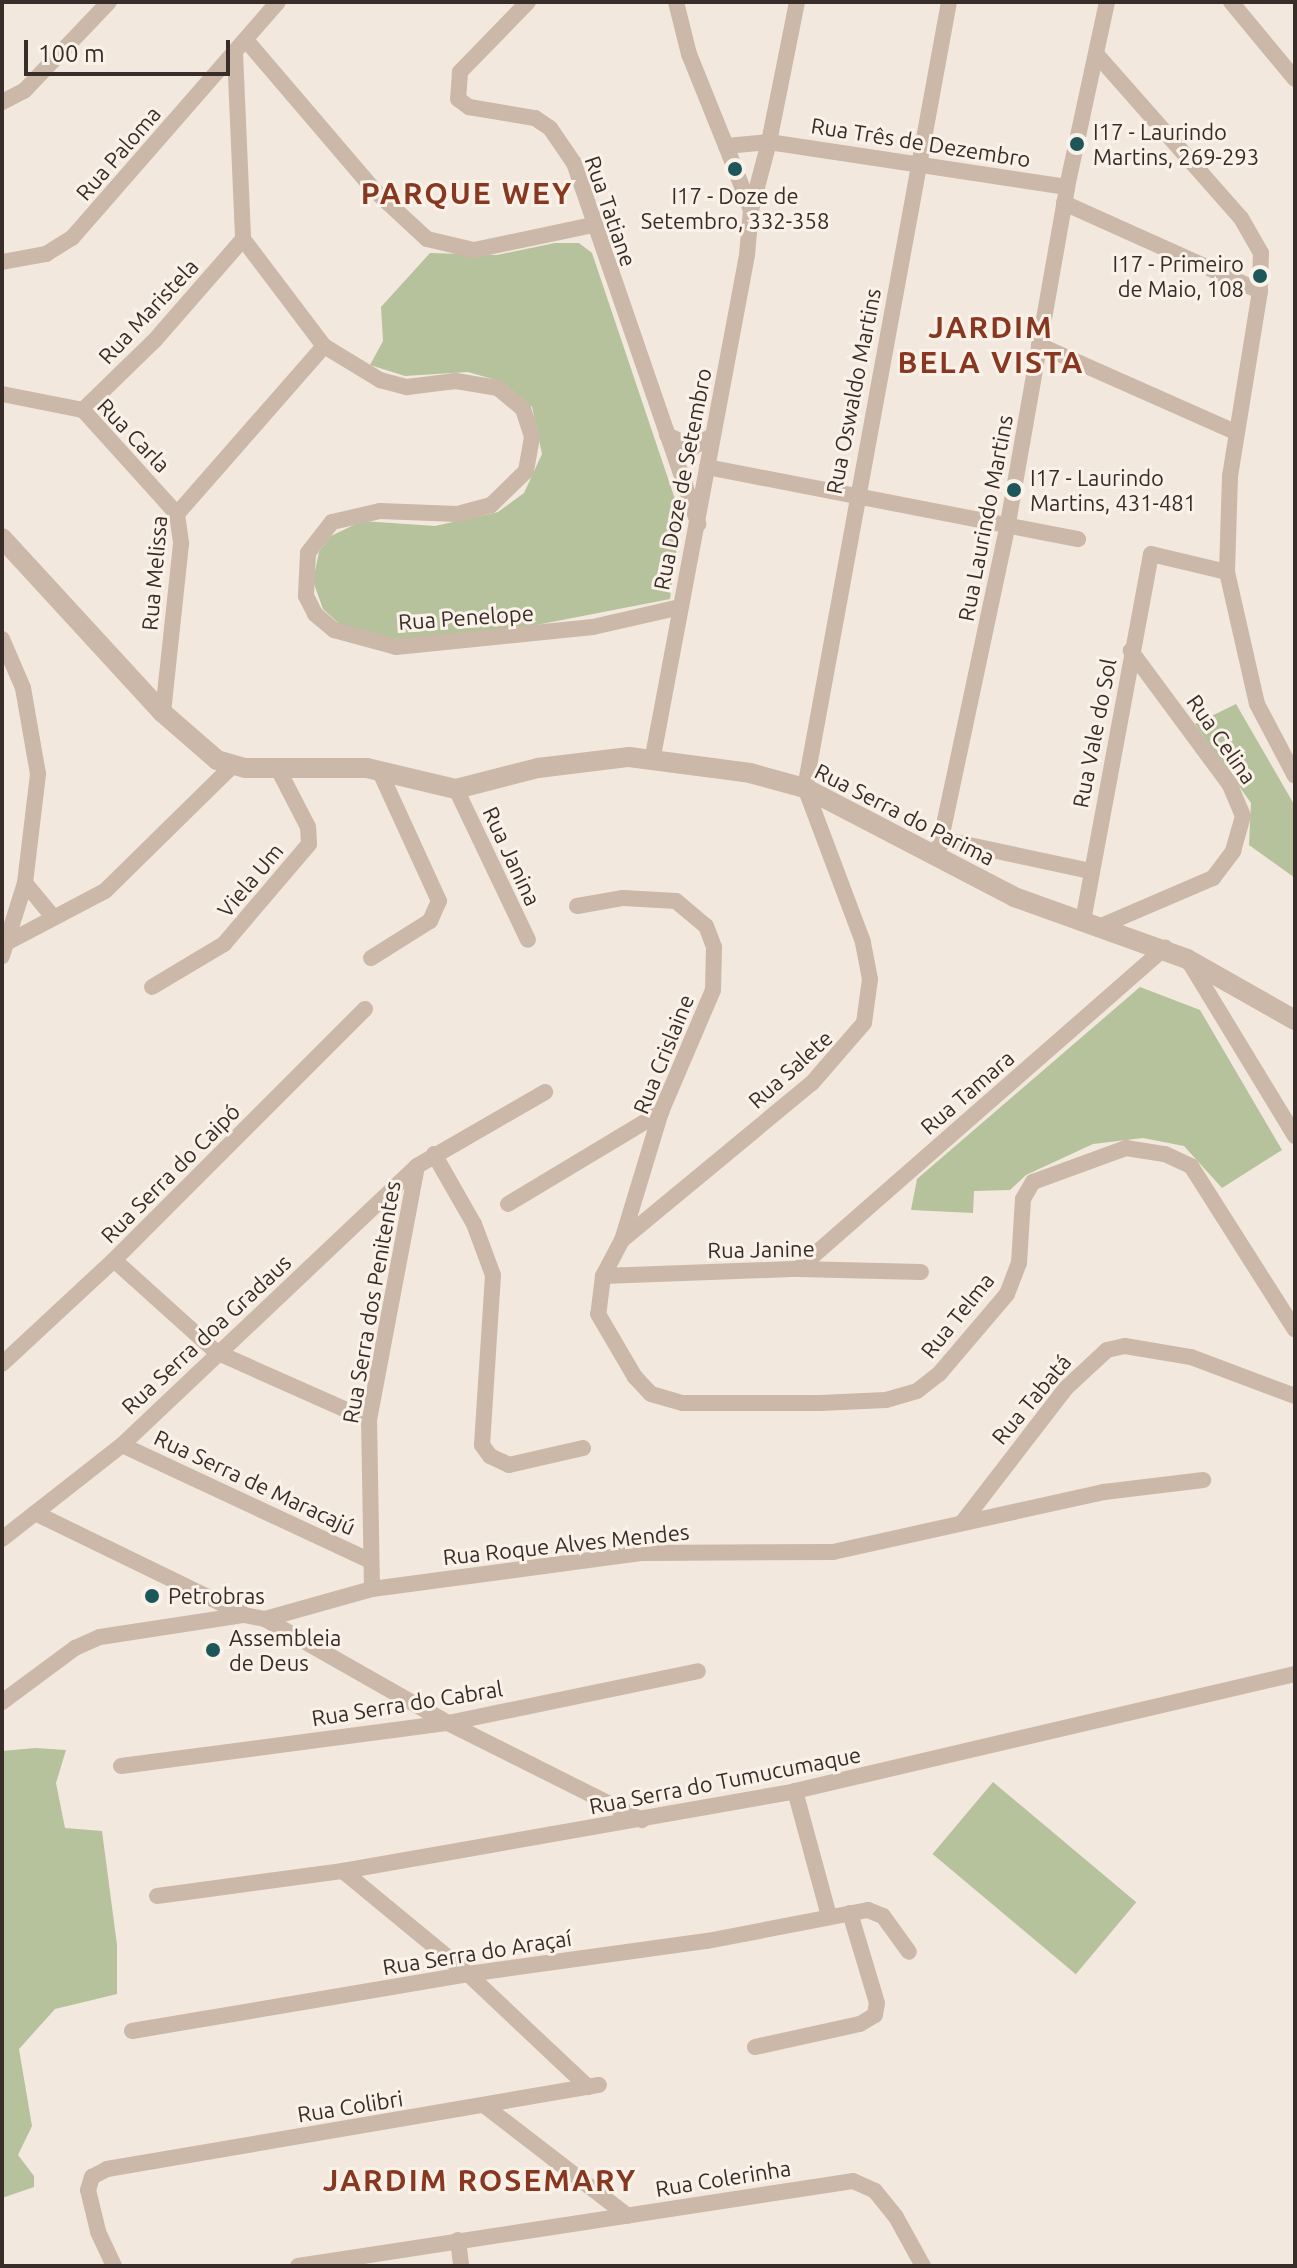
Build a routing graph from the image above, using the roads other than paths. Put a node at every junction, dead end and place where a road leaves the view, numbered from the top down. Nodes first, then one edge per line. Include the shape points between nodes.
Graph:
1 (278, 2) edge
2 (528, 2) edge
3 (676, 2) edge
4 (797, 2) edge
5 (949, 2) edge
6 (1107, 2) edge
7 (1231, 2) edge
8 (107, 3) edge
9 (240, 47) junction
10 (1098, 56) junction
11 (1295, 79) edge
12 (4, 102) edge
13 (769, 142) junction
14 (726, 146) junction
15 (918, 162) junction
16 (1065, 195) junction
17 (751, 210) junction
18 (593, 225) junction
19 (243, 239) junction
20 (2, 262) edge
21 (1260, 291) junction
22 (1039, 345) junction
23 (324, 346) junction
24 (2, 394) edge
25 (83, 410) junction
26 (1235, 432) junction
27 (667, 435) junction
28 (712, 436) junction
29 (707, 467) junction
30 (857, 492) junction
31 (177, 514) junction
32 (1008, 523) junction
33 (698, 524) junction
34 (2, 538) edge
35 (1078, 539) dead end
36 (1227, 572) junction
37 (680, 607) junction
38 (2, 639) edge
39 (1131, 651) junction
40 (163, 713) junction
41 (653, 756) junction
42 (232, 766) junction
43 (277, 767) junction
44 (380, 772) junction
45 (1295, 776) edge
46 (805, 788) junction
47 (456, 789) junction
48 (939, 846) junction
49 (1090, 871) junction
50 (25, 883) junction
51 (577, 906) dead end
52 (53, 917) junction
53 (1092, 924) junction
54 (528, 940) dead end
55 (5, 945) edge
56 (1165, 948) junction
57 (371, 958) dead end
58 (1187, 959) junction
59 (152, 987) dead end
60 (365, 1009) dead end
61 (1295, 1020) edge
62 (545, 1092) dead end
63 (661, 1112) junction
64 (1295, 1136) edge
65 (434, 1154) junction
66 (417, 1166) junction
67 (508, 1204) dead end
68 (622, 1240) junction
69 (114, 1260) junction
70 (798, 1269) junction
71 (921, 1272) dead end
72 (603, 1276) junction
73 (1295, 1330) edge
74 (216, 1352) junction
75 (2, 1364) edge
76 (1295, 1396) edge
77 (369, 1420) junction
78 (122, 1445) junction
79 (583, 1448) dead end
80 (1203, 1480) dead end
81 (35, 1513) junction
82 (962, 1523) junction
83 (2, 1539) edge
84 (369, 1560) junction
85 (372, 1589) junction
86 (197, 1595) junction
87 (244, 1615) junction
88 (265, 1619) junction
89 (181, 1627) junction
90 (698, 1671) dead end
91 (1295, 1674) edge
92 (2, 1702) edge
93 (448, 1723) junction
94 (121, 1766) dead end
95 (795, 1791) junction
96 (642, 1820) junction
97 (343, 1871) junction
98 (157, 1896) dead end
99 (850, 1913) junction
100 (829, 1916) junction
101 (909, 1952) dead end
102 (468, 1974) junction
103 (132, 2031) dead end
104 (755, 2047) dead end
105 (485, 2106) junction
106 (628, 2216) junction
107 (458, 2240) junction
108 (114, 2266) edge
109 (298, 2266) edge
110 (461, 2266) edge
111 (923, 2266) edge

1 - 9 street, Rua Paloma
2 - 18 street, Rua Tatiane via 460,72 458,99 469,107 517,112 550,128 574,163
3 - 14 street via 689,54
4 - 13 street, Rua Doze de Setembro
5 - 15 street, Rua Oswaldo Martins
6 - 10 street, Rua Laurindo Martins
7 - 11 street
8 - 12 street via 45,71
9 - 18 street via 427,239 474,250
9 - 19 street
9 - 20 street, Rua Paloma via 72,238 46,254
10 - 16 street, Rua Laurindo Martins
10 - 21 street via 1254,235 1261,253
13 - 14 street
13 - 15 street, Rua Três de Dezembro
13 - 17 street, Rua Doze de Setembro
14 - 17 street
15 - 16 street, Rua Três de Dezembro
15 - 30 street, Rua Oswaldo Martins
16 - 21 street, Rua Três de Dezembro
16 - 22 street, Rua Laurindo Martins
17 - 28 street, Rua Doze de Setembro
18 - 27 street, Rua Tatiane
19 - 23 street, Rua Penelope
19 - 25 street, Rua Maristela via 155,340
21 - 26 street
22 - 26 street
22 - 32 street, Rua Laurindo Martins
23 - 31 street, Rua Melissa
23 - 37 street, Rua Penelope via 380,380 407,387 456,381 498,388 523,409 532,437 526,471 491,505 457,514 351,515 319,534 308,553 306,596 315,614 334,630 396,647 472,642 593,627
24 - 25 street, Rua Carla
25 - 31 street, Rua Carla
26 - 36 street
27 - 28 street via 693,447
27 - 33 street, Rua Tatiane
28 - 29 street, Rua Doze de Setembro
29 - 30 street
29 - 33 street, Rua Doze de Setembro
30 - 32 street
30 - 46 street, Rua Oswaldo Martins
31 - 40 street, Rua Melissa via 181,544
32 - 35 street
32 - 48 street, Rua Laurindo Martins
33 - 37 street, Rua Doze de Setembro
34 - 40 street
36 - 39 street, Rua Vale do Sol via 1151,554
36 - 45 street via 1257,704
37 - 41 street, Rua Doze de Setembro
38 - 50 street via 23,688 36,760 37,803
39 - 49 street, Rua Vale do Sol
39 - 53 street, Rua Celina via 1230,785 1243,816 1233,851 1213,878
40 - 42 street via 192,742
41 - 46 street, Rua Serra do Parima
41 - 47 street, Rua Serra do Parima via 538,768
42 - 43 street, Rua Serra do Parima
42 - 52 street via 105,891
43 - 44 street, Rua Serra do Parima via 332,764
43 - 59 street, Viela Um via 308,827 309,844 224,944
44 - 47 street, Rua Serra do Parima
44 - 57 street via 439,901 430,921
46 - 48 street, Rua Serra do Parima
46 - 68 street, Rua Salete via 863,942 870,979 864,1023 812,1083
47 - 54 street, Rua Janina
48 - 49 street
48 - 53 street, Rua Serra do Parima via 1014,897
49 - 53 street, Rua Vale do Sol
50 - 52 street
50 - 55 street
51 - 63 street, Rua Crislaine via 654,897 676,901 706,926 714,947 713,990
52 - 55 street
53 - 56 street, Rua Serra do Parima
56 - 58 street, Rua Serra do Parima
56 - 70 street, Rua Tamara
58 - 61 street, Rua Serra do Parima
58 - 64 street
60 - 69 street, Rua Serra do Caipó
62 - 65 street, Rua Serra doa Gradaus
63 - 67 street
63 - 68 street, Rua Crislaine
65 - 66 street, Rua Serra doa Gradaus
65 - 79 street via 479,1233 493,1275 482,1445 490,1456 509,1465
66 - 74 street, Rua Serra doa Gradaus
66 - 77 street, Rua Serra dos Penitentes
68 - 72 street, Rua Telma
69 - 74 street
69 - 75 street, Rua Serra do Caipó
70 - 71 street, Rua Janine
70 - 72 street, Rua Janine
72 - 73 street, Rua Telma via 598,1314 651,1394 683,1403 886,1400 917,1391 939,1374 1007,1294 1019,1263 1020,1208 1033,1182 1109,1151 1135,1149 1191,1166
74 - 77 street
74 - 78 street, Rua Serra doa Gradaus
76 - 82 street, Rua Tabatá via 1191,1357 1149,1348 1107,1350 1066,1388
77 - 84 street, Rua Serra dos Penitentes
78 - 81 street, Rua Serra doa Gradaus
78 - 84 street, Rua Serra de Maracajú
80 - 82 street, Rua Roque Alves Mendes via 1104,1492
81 - 83 street, Rua Serra doa Gradaus
81 - 86 street
82 - 85 street, Rua Roque Alves Mendes via 833,1552 641,1553
84 - 85 street, Rua Serra dos Penitentes
85 - 88 street, Rua Roque Alves Mendes
86 - 87 street
86 - 89 street
87 - 88 street, Rua Roque Alves Mendes
87 - 89 street, Rua Roque Alves Mendes
88 - 93 street
89 - 92 street, Rua Roque Alves Mendes via 85,1641
90 - 93 street, Rua Serra do Cabral
91 - 95 street, Rua Serra do Tumucumaque
93 - 94 street, Rua Serra do Cabral
93 - 96 street
95 - 96 street, Rua Serra do Tumucumaque
95 - 100 street
96 - 97 street, Rua Serra do Tumucumaque
97 - 98 street, Rua Serra do Tumucumaque
97 - 102 street
99 - 100 street, Rua Serra do Araçaí
99 - 101 street via 877,1912
99 - 104 street via 877,2003 875,2015 860,2024
100 - 102 street, Rua Serra do Araçaí via 707,1941
102 - 103 street, Rua Serra do Araçaí
102 - 105 street, Rua Colibri via 594,2086
105 - 106 street
105 - 108 street, Rua Colibri via 107,2169 89,2182 89,2201
106 - 107 street, Rua Colerinha
106 - 111 street, Rua Colerinha via 853,2181 875,2191
107 - 109 street, Rua Colerinha
107 - 110 street

